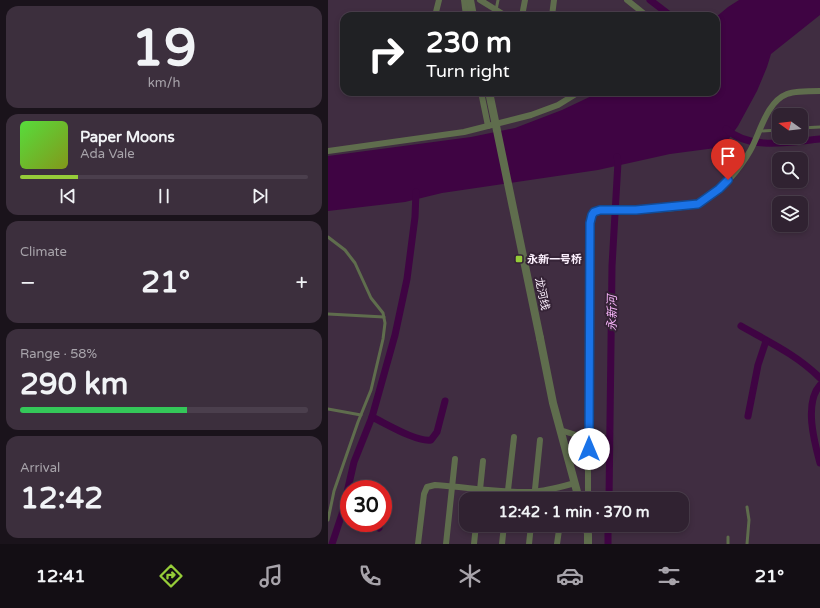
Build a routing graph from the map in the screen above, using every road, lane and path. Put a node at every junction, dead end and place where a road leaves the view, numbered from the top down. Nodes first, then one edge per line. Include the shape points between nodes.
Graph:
1 (439, 0) edge
2 (464, 0) edge
3 (470, 0) edge
4 (480, 0) edge
5 (498, 0) edge
6 (525, 0) edge
7 (554, 0) edge
8 (627, 0) edge
9 (496, 10) junction
10 (436, 12) edge
11 (466, 12) edge
12 (472, 12) edge
13 (499, 12) edge
14 (523, 12) edge
15 (552, 12) edge
16 (642, 12) edge
17 (820, 92) edge
18 (482, 96) edge
19 (490, 96) edge
20 (573, 96) edge
21 (488, 126) junction
22 (820, 127) edge
23 (808, 128) edge
24 (772, 131) edge
25 (758, 133) junction
26 (328, 151) edge
27 (328, 237) edge
28 (328, 314) edge
29 (384, 317) junction
30 (328, 409) edge
31 (361, 415) junction
32 (560, 430) junction
33 (514, 437) dead end
34 (589, 438) junction
35 (540, 440) dead end
36 (455, 459) dead end
37 (483, 461) dead end
38 (575, 483) junction
39 (452, 486) junction
40 (480, 489) junction
41 (549, 490) joint
42 (508, 491) junction
43 (480, 492) edge
44 (534, 492) junction
45 (577, 492) edge
46 (588, 492) edge
47 (747, 507) dead end
48 (328, 520) edge
49 (475, 532) edge
50 (503, 532) edge
51 (530, 532) edge
52 (559, 532) edge
53 (588, 532) edge
54 (728, 537) dead end
55 (418, 544) edge
56 (446, 544) edge
57 (474, 544) edge
58 (502, 544) edge
59 (529, 544) edge
60 (558, 544) edge
61 (588, 544) edge
62 (728, 544) edge
63 (747, 544) edge

1 - 10 street
2 - 11 street
3 - 12 street
4 - 9 street
5 - 9 lane
6 - 14 street
7 - 15 street
8 - 16 street
9 - 13 street
17 - 25 street via 788,93 780,98 774,103
18 - 21 street
19 - 32 street, 龙河线, bridge via 552,403
20 - 21 street via 558,105
21 - 26 street via 440,136
22 - 23 lane
24 - 25 lane
25 - 34 street via 751,150 736,170 719,189 698,204 600,210 592,215
27 - 29 lane via 355,263 371,298
28 - 29 lane
29 - 31 lane via 378,362
30 - 31 lane
31 - 48 lane via 334,491
32 - 34 street
32 - 38 street, 龙河线
33 - 42 street
34 - 46 street
35 - 44 street
36 - 39 street
37 - 40 street
38 - 41 street
38 - 45 street, 龙河线
39 - 40 street
39 - 55 street via 427,487
39 - 56 street
40 - 42 street
40 - 43 street
41 - 44 street
42 - 44 street
47 - 63 lane
49 - 57 street
50 - 58 street
51 - 59 street
52 - 60 street
53 - 61 street
54 - 62 lane

